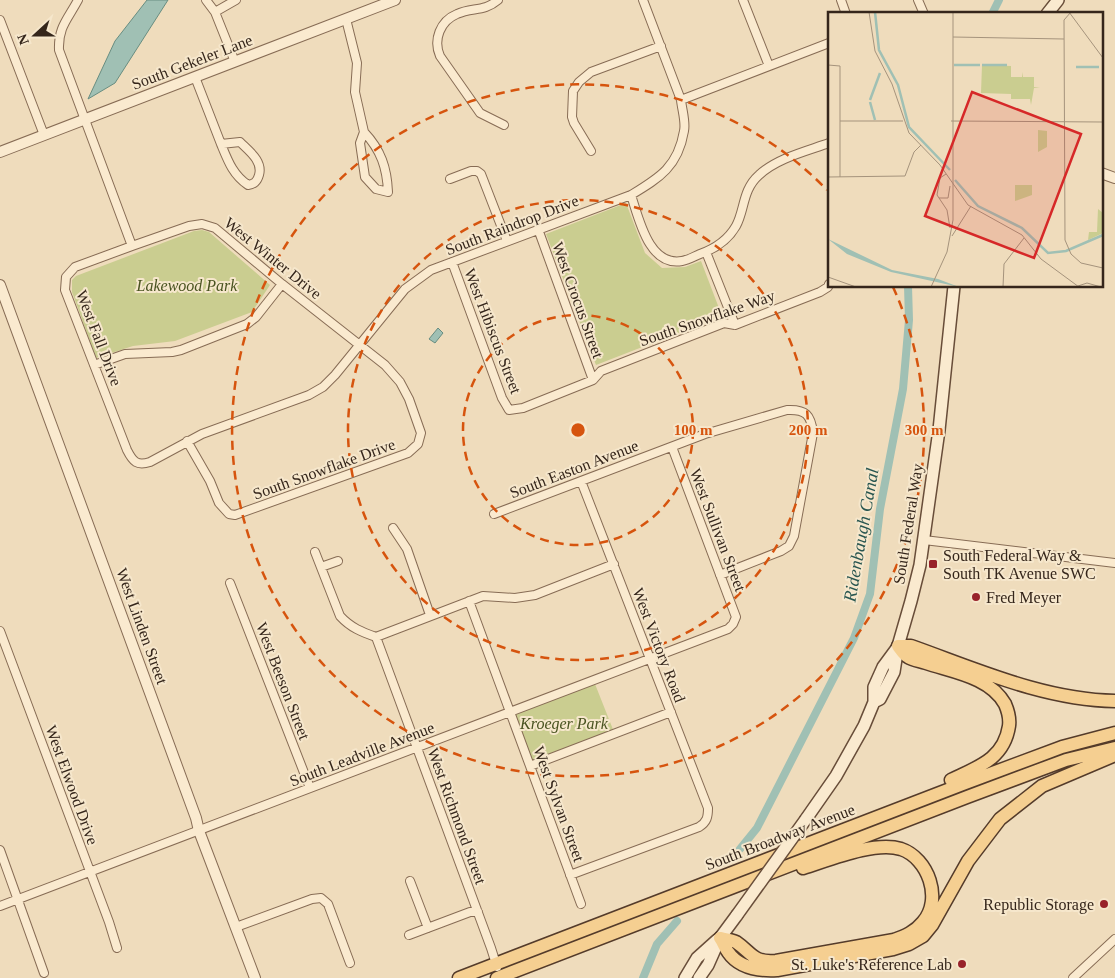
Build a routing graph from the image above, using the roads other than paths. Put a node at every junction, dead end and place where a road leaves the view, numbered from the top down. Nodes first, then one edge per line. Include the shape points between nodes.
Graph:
1 (78, 0) edge
2 (206, 0) edge
3 (236, 0) edge
4 (498, 0) edge
5 (643, 0) edge
6 (743, 0) edge
7 (918, 0) edge
8 (1058, 0) edge
9 (391, 1) edge
10 (215, 12) junction
11 (923, 12) edge
12 (1049, 12) edge
13 (346, 19) junction
14 (0, 20) edge
15 (828, 43) edge
16 (661, 46) junction
17 (235, 62) junction
18 (768, 66) junction
19 (195, 77) junction
20 (681, 100) junction
21 (84, 120) junction
22 (504, 126) dead end
23 (364, 132) junction
24 (44, 135) junction
25 (828, 143) edge
26 (221, 144) junction
27 (592, 151) dead end
28 (0, 152) edge
29 (1102, 173) edge
30 (1115, 178) edge
31 (450, 179) dead end
32 (631, 195) junction
33 (538, 229) junction
34 (507, 241) junction
35 (132, 246) junction
36 (706, 252) junction
37 (452, 262) junction
38 (282, 284) junction
39 (0, 285) edge
40 (828, 287) edge
41 (954, 288) edge
42 (735, 325) junction
43 (360, 345) junction
44 (94, 365) junction
45 (593, 380) junction
46 (509, 410) joint
47 (187, 441) junction
48 (672, 446) junction
49 (581, 481) junction
50 (494, 514) dead end
51 (393, 528) dead end
52 (924, 540) junction
53 (316, 552) dead end
54 (338, 561) dead end
55 (1115, 563) edge
56 (614, 564) junction
57 (321, 568) junction
58 (720, 575) junction
59 (230, 583) dead end
60 (469, 601) junction
61 (430, 615) junction
62 (733, 624) joint
63 (0, 631) edge
64 (376, 637) junction
65 (898, 646) junction
66 (650, 658) junction
67 (1115, 701) edge
68 (510, 712) junction
69 (671, 712) junction
70 (1115, 733) edge
71 (417, 747) junction
72 (1115, 748) edge
73 (1115, 755) edge
74 (530, 766) junction
75 (310, 788) junction
76 (908, 804) junction
77 (199, 831) junction
78 (0, 850) edge
79 (90, 872) junction
80 (570, 874) junction
81 (410, 881) dead end
82 (731, 888) junction
83 (18, 899) junction
84 (581, 904) dead end
85 (0, 906) edge
86 (478, 912) junction
87 (236, 926) junction
88 (428, 928) junction
89 (409, 935) dead end
90 (720, 938) junction
91 (1115, 939) edge
92 (117, 948) dead end
93 (350, 963) dead end
94 (495, 964) junction
95 (44, 973) dead end
96 (499, 977) edge
97 (255, 978) edge
98 (459, 978) edge
99 (685, 978) edge
100 (699, 978) edge
101 (1073, 978) edge

1 - 21 street via 58,40
2 - 10 street
3 - 10 street
4 - 22 street via 482,9 461,12 450,18 436,41 440,56 480,113
5 - 16 street, South Raindrop Drive
6 - 18 street
7 - 11 street
8 - 12 main road
9 - 13 street, South Gekeler Lane
10 - 17 street
13 - 17 street, South Gekeler Lane
13 - 23 street via 357,63 355,92
14 - 24 street
15 - 18 street
16 - 20 street, South Raindrop Drive
16 - 27 street via 590,72 573,91 572,117
17 - 19 street, South Gekeler Lane
18 - 20 street
19 - 21 street, South Gekeler Lane
19 - 26 street
20 - 32 street, South Raindrop Drive via 685,130 676,158 660,178
21 - 24 street, South Gekeler Lane
21 - 35 street
23 - 23 street via 360,143 365,176 376,189 388,192 387,172 375,143
24 - 28 street, South Gekeler Lane
25 - 36 street via 781,161 758,175 744,199 737,225 730,236
26 - 26 street via 240,180 248,185 254,184 261,170 255,158 240,142
29 - 30 street
31 - 34 street via 477,170 482,174
32 - 33 street, South Raindrop Drive
32 - 36 street via 648,242 655,252 666,260 682,261
33 - 34 street, South Raindrop Drive
33 - 45 street, West Crocus Street
34 - 37 street, South Raindrop Drive
35 - 38 street, West Winter Drive via 202,224 215,228
35 - 44 street, West Fall Drive via 75,267 66,277 65,290
36 - 42 street
37 - 43 street, South Raindrop Drive via 431,270 405,289
37 - 46 street, West Hibiscus Street
38 - 43 street, West Winter Drive
38 - 44 street via 256,317 240,328 181,350 125,354
39 - 77 street, West Linden Street
40 - 42 street, South Snowflake Way
41 - 52 main road, South Federal Way
42 - 45 street, South Snowflake Way via 724,323 601,371
43 - 47 street, South Raindrop Drive via 323,387 309,395
43 - 47 street, South Snowflake Drive via 400,382 409,399 421,433 418,444 408,453 235,515 229,514 219,503
44 - 47 street, West Fall Drive via 131,458 142,464 150,462
45 - 46 street, South Snowflake Way via 523,408
48 - 49 street, South Easton Avenue
48 - 58 street, West Sullivan Street
48 - 58 street, South Easton Avenue via 787,410 796,409 807,414 812,422 813,433 794,536 789,546
49 - 50 street, South Easton Avenue
49 - 56 street, West Victory Road
51 - 61 street via 407,549
52 - 55 street
52 - 65 main road, South Federal Way via 912,601
53 - 57 street
54 - 57 street
56 - 60 street via 535,595 515,598 484,596
56 - 66 street, West Victory Road
57 - 64 street via 340,616 356,630
58 - 62 street, West Sullivan Street via 736,617
59 - 75 street, West Beeson Street
60 - 61 street
60 - 68 street, West Sylvan Street
61 - 64 street
62 - 66 street, South Leadville Avenue via 728,629
63 - 79 street, West Elwood Drive
64 - 71 street, West Richmond Street
65 - 67 main road via 911,646 1042,691 1071,698
65 - 76 main road via 907,657 974,678 988,686 1000,695 1010,723 1000,752 985,764
65 - 90 main road, South Federal Way, bridge via 883,667 864,726 836,776
66 - 68 street, South Leadville Avenue
66 - 69 street, West Victory Road
68 - 71 street, South Leadville Avenue
68 - 74 street, West Sylvan Street
69 - 74 street
69 - 80 street, West Victory Road via 708,808 707,819 699,827
70 - 76 main road, South Broadway Avenue via 1062,747
71 - 75 street, South Leadville Avenue
71 - 86 street, West Richmond Street
72 - 82 main road, South Broadway Avenue via 1066,760
73 - 90 main road via 1042,786 1000,819 968,862 932,925 923,936 909,944 777,970 759,970 735,960
74 - 80 street, West Sylvan Street
75 - 77 street, South Leadville Avenue
76 - 94 main road, South Broadway Avenue
77 - 79 street, South Leadville Avenue
77 - 87 street, West Linden Street
78 - 83 street
79 - 83 street, South Leadville Avenue
79 - 92 street, West Elwood Drive
80 - 84 street, West Sylvan Street
81 - 88 street
82 - 90 main road via 863,850 890,848 910,853 919,861 931,884 932,897 930,911 920,925 906,936 885,942 767,962 748,953 736,942
82 - 96 main road, South Broadway Avenue
83 - 85 street, South Leadville Avenue
83 - 95 street
86 - 88 street
86 - 94 street, West Richmond Street
87 - 93 street via 321,898 328,904
87 - 97 street, West Linden Street
88 - 89 street
90 - 99 main road, South Federal Way via 698,958
90 - 100 main road, South Federal Way
91 - 101 street
94 - 96 street, West Richmond Street
94 - 98 main road, South Broadway Avenue

